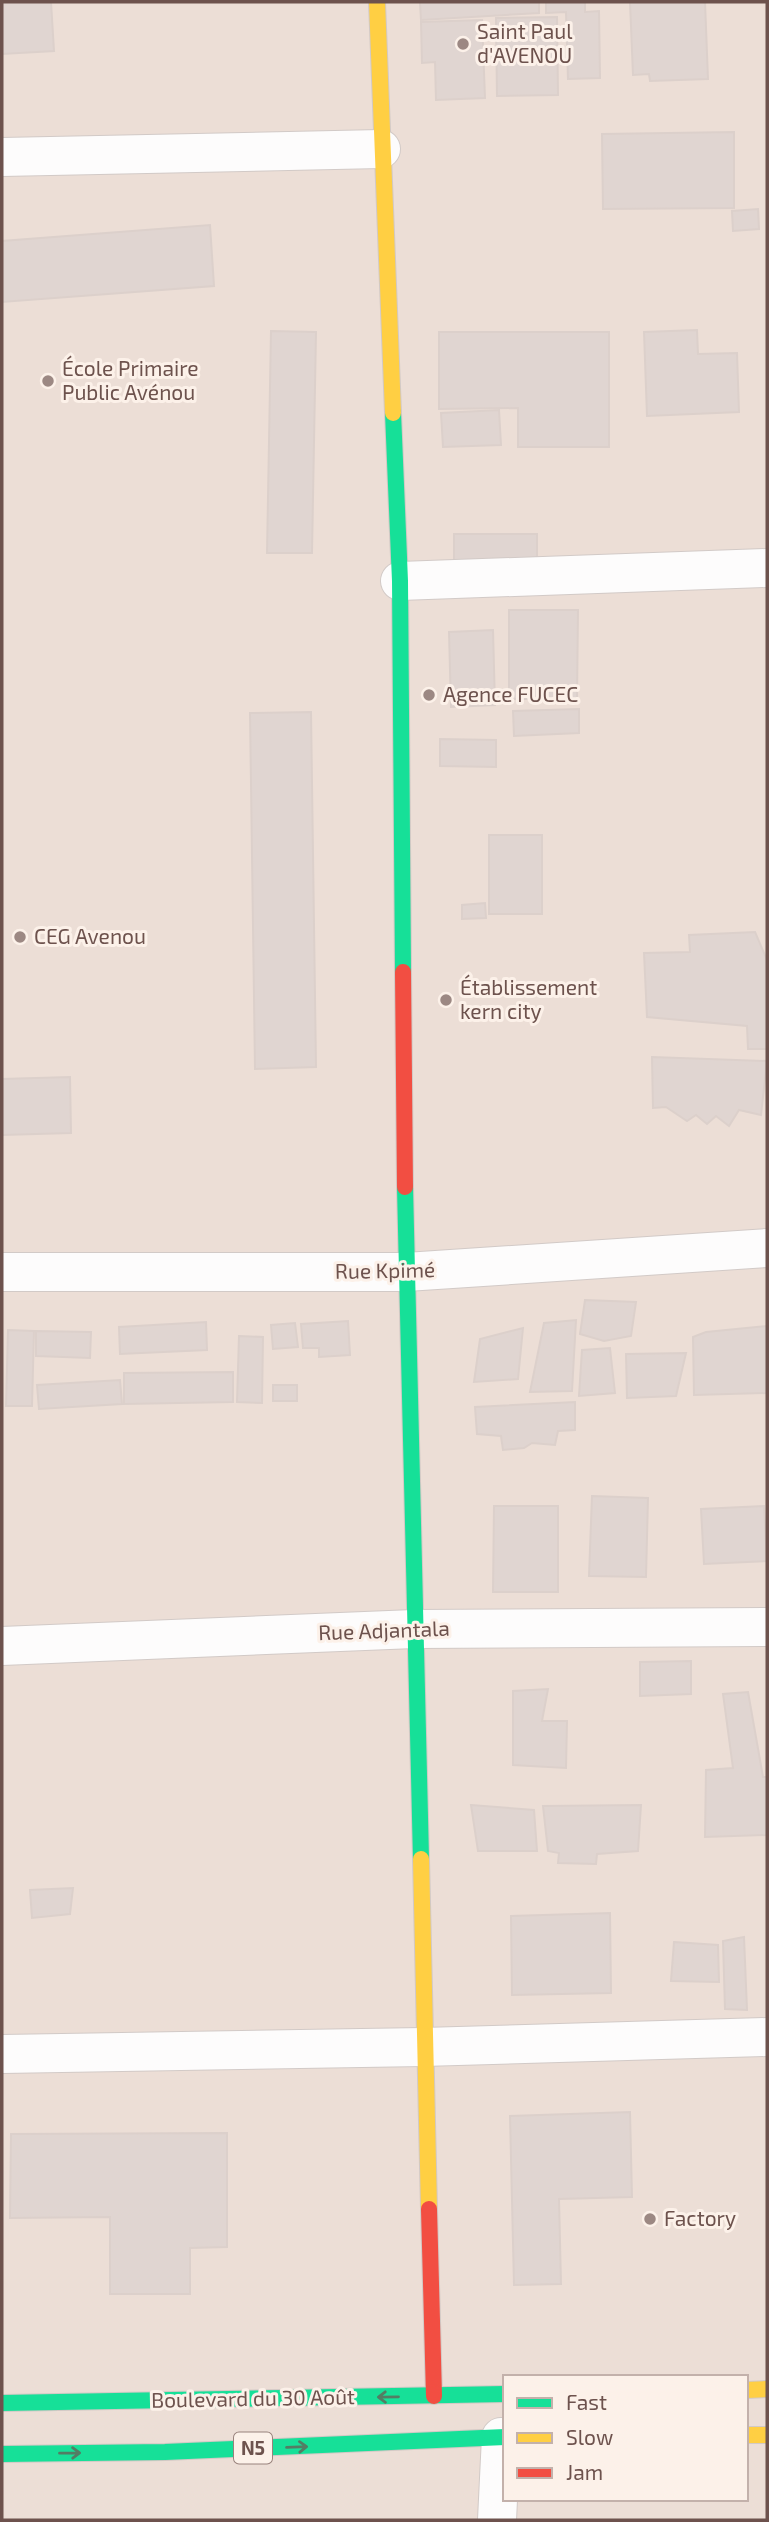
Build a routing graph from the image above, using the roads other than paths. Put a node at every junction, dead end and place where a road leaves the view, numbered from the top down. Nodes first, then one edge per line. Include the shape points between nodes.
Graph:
1 (377, 2) edge
2 (381, 149) junction
3 (2, 157) edge
4 (767, 568) edge
5 (400, 580) junction
6 (767, 1248) edge
7 (2, 1272) edge
8 (406, 1272) junction
9 (767, 1627) edge
10 (414, 1629) junction
11 (2, 1646) edge
12 (767, 2037) edge
13 (423, 2047) junction
14 (2, 2054) edge
15 (767, 2389) edge
16 (748, 2390) edge
17 (503, 2394) edge
18 (2, 2403) edge
19 (434, 2408) junction
20 (748, 2435) edge
21 (767, 2435) edge
22 (503, 2437) edge
23 (435, 2442) junction
24 (2, 2454) edge
25 (497, 2520) edge

1 - 2 main road
2 - 3 street
2 - 5 main road
4 - 5 street
5 - 8 main road
6 - 8 street, Rue Kpimé
7 - 8 street, Rue Kpimé
8 - 10 main road
9 - 10 street, Rue Adjantala
10 - 11 street, Rue Adjantala
10 - 13 main road
12 - 13 street
13 - 14 street
13 - 19 main road
15 - 16 main road
17 - 19 main road, Boulevard du 30 Août
17 - 22 main road
19 -> 18 main road, Boulevard du 30 Août
19 - 23 main road
20 - 21 main road
22 - 23 main road, N5
22 - 25 street
24 -> 23 main road, N5

